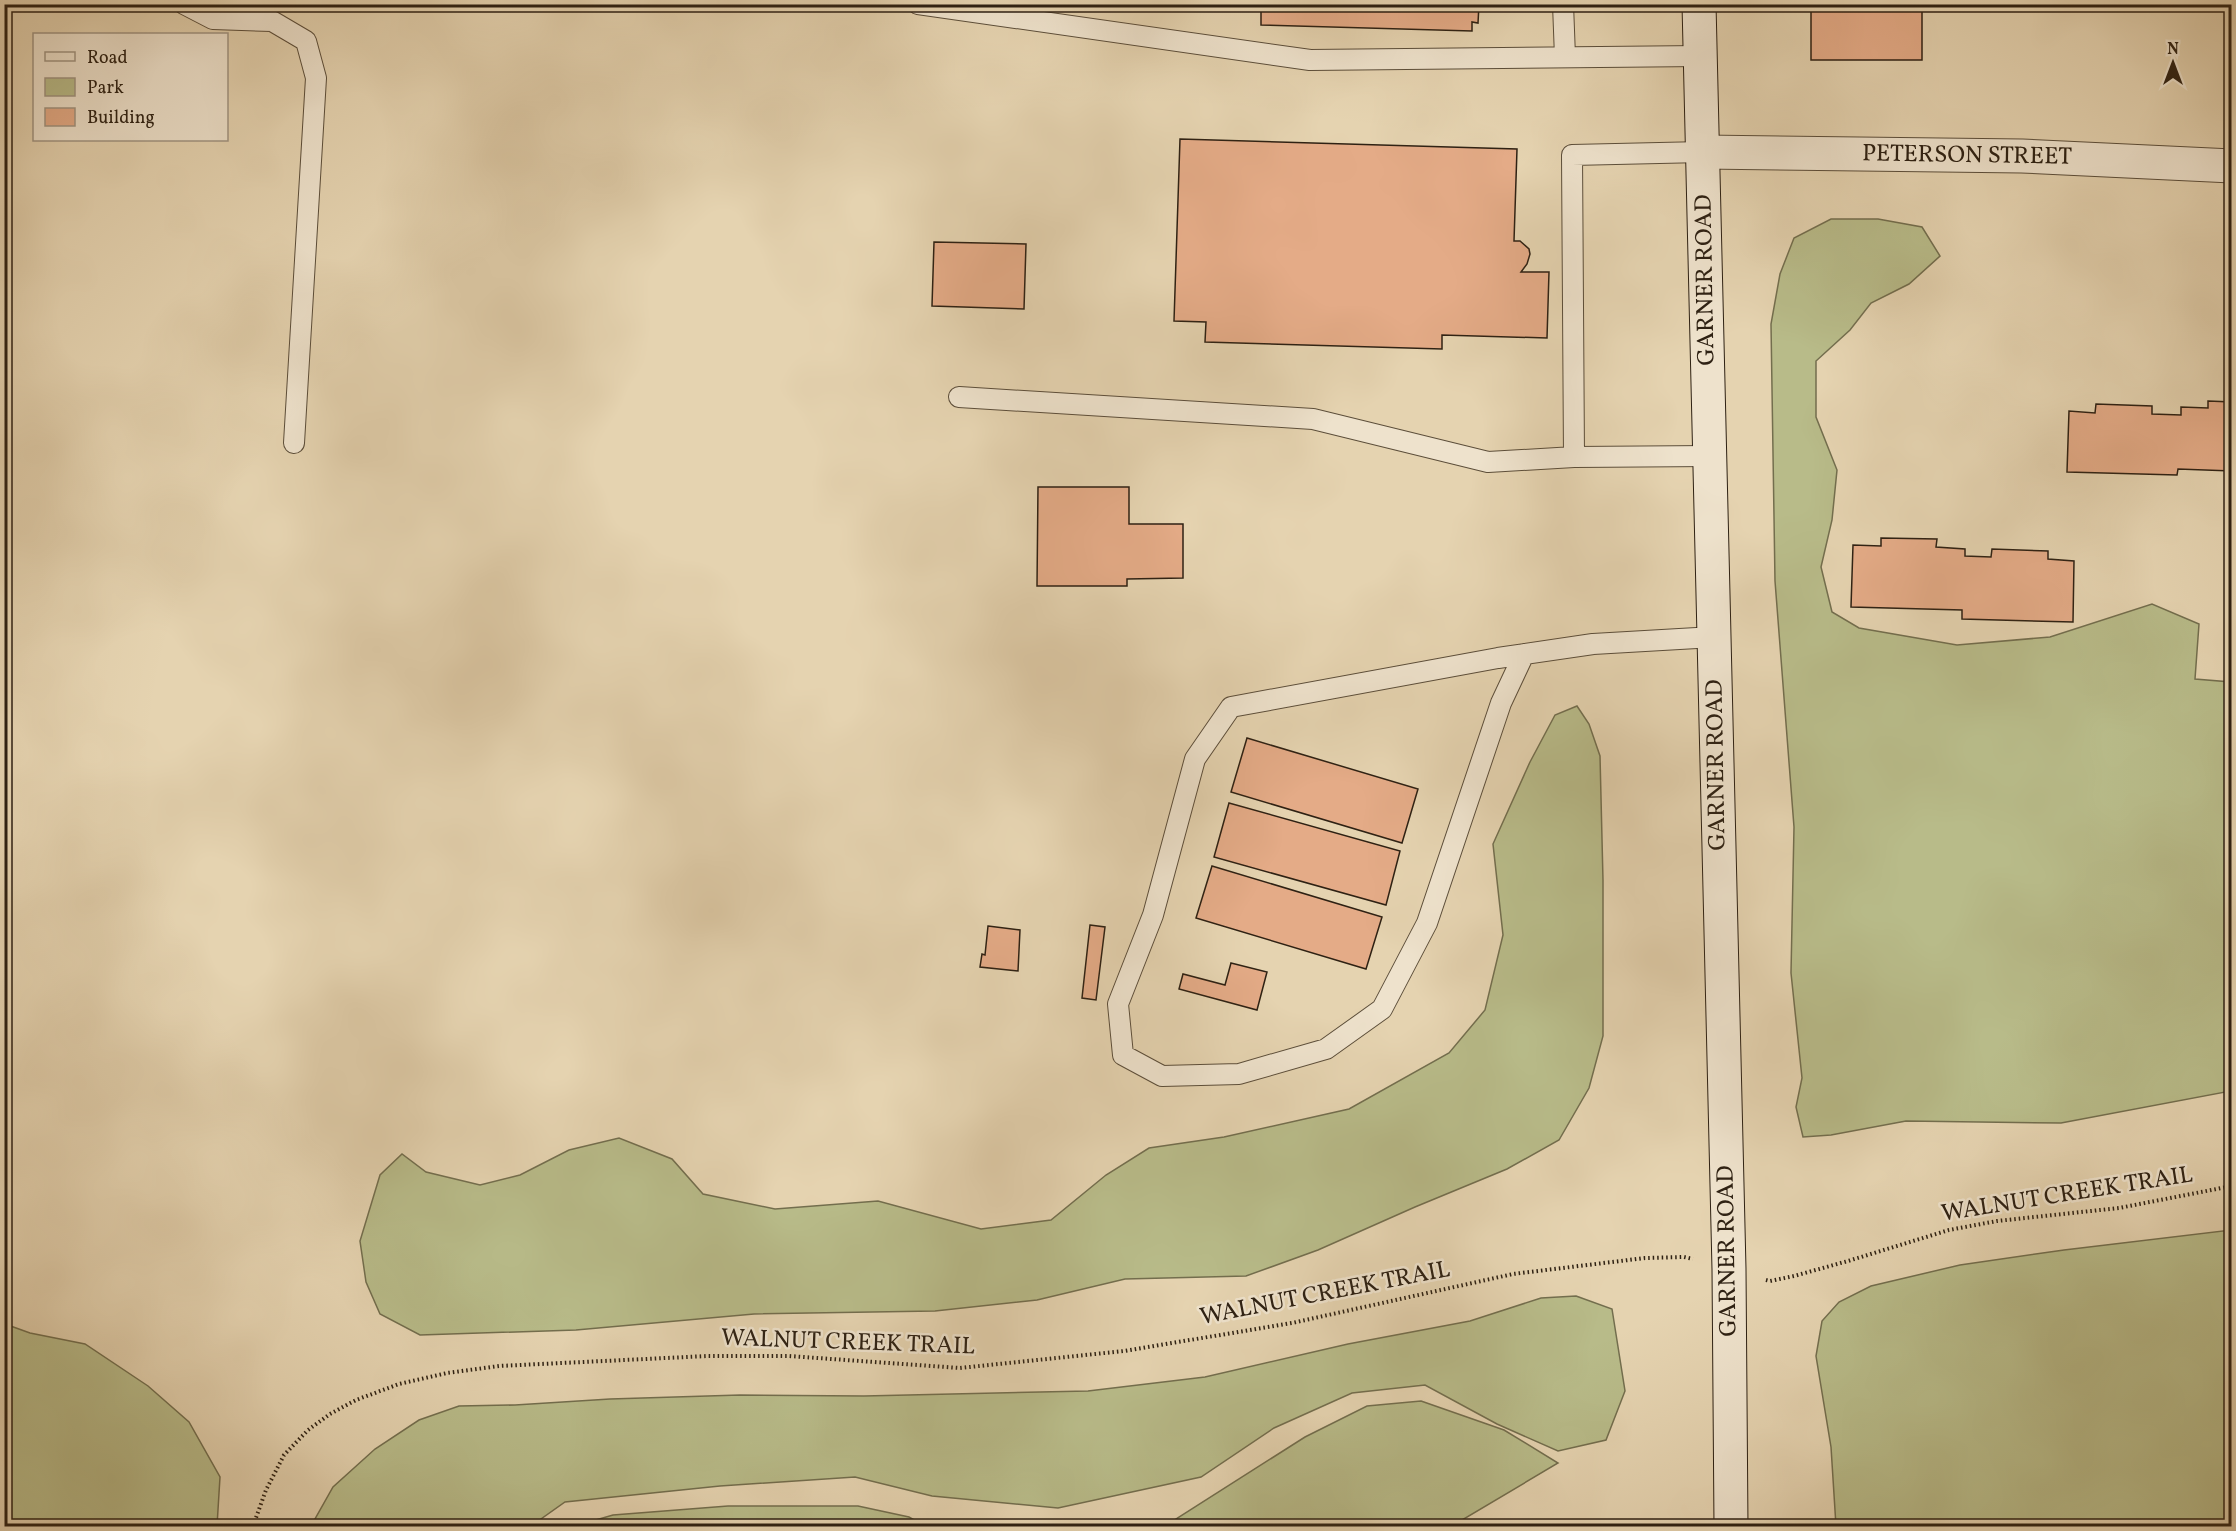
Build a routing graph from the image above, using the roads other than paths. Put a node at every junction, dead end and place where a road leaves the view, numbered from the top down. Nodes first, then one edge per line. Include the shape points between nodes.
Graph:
1 (184, 4) edge
2 (918, 4) edge
3 (1563, 4) edge
4 (1699, 4) edge
5 (1701, 56) junction
6 (1564, 57) junction
7 (1703, 152) junction
8 (2232, 166) edge
9 (959, 397) dead end
10 (294, 443) dead end
11 (1710, 456) junction
12 (1574, 457) junction
13 (1714, 637) junction
14 (1524, 654) junction
15 (1731, 1527) edge

1 - 10 lane via 213,19 272,21 306,41 316,78
2 - 6 lane via 1310,60
3 - 6 lane
4 - 5 main road, GARNER ROAD
5 - 6 lane
5 - 7 main road, GARNER ROAD
7 - 8 main road, PETERSON STREET via 2022,156
7 - 11 main road, GARNER ROAD
7 - 12 lane via 1572,155
9 - 12 lane via 1313,419 1488,462
11 - 12 lane
11 - 13 main road, GARNER ROAD
13 - 14 lane via 1593,644
13 - 15 main road, GARNER ROAD
14 - 14 lane via 1231,707 1195,759 1153,915 1118,1004 1123,1055 1162,1076 1239,1074 1326,1049 1382,1009 1427,923 1501,703

